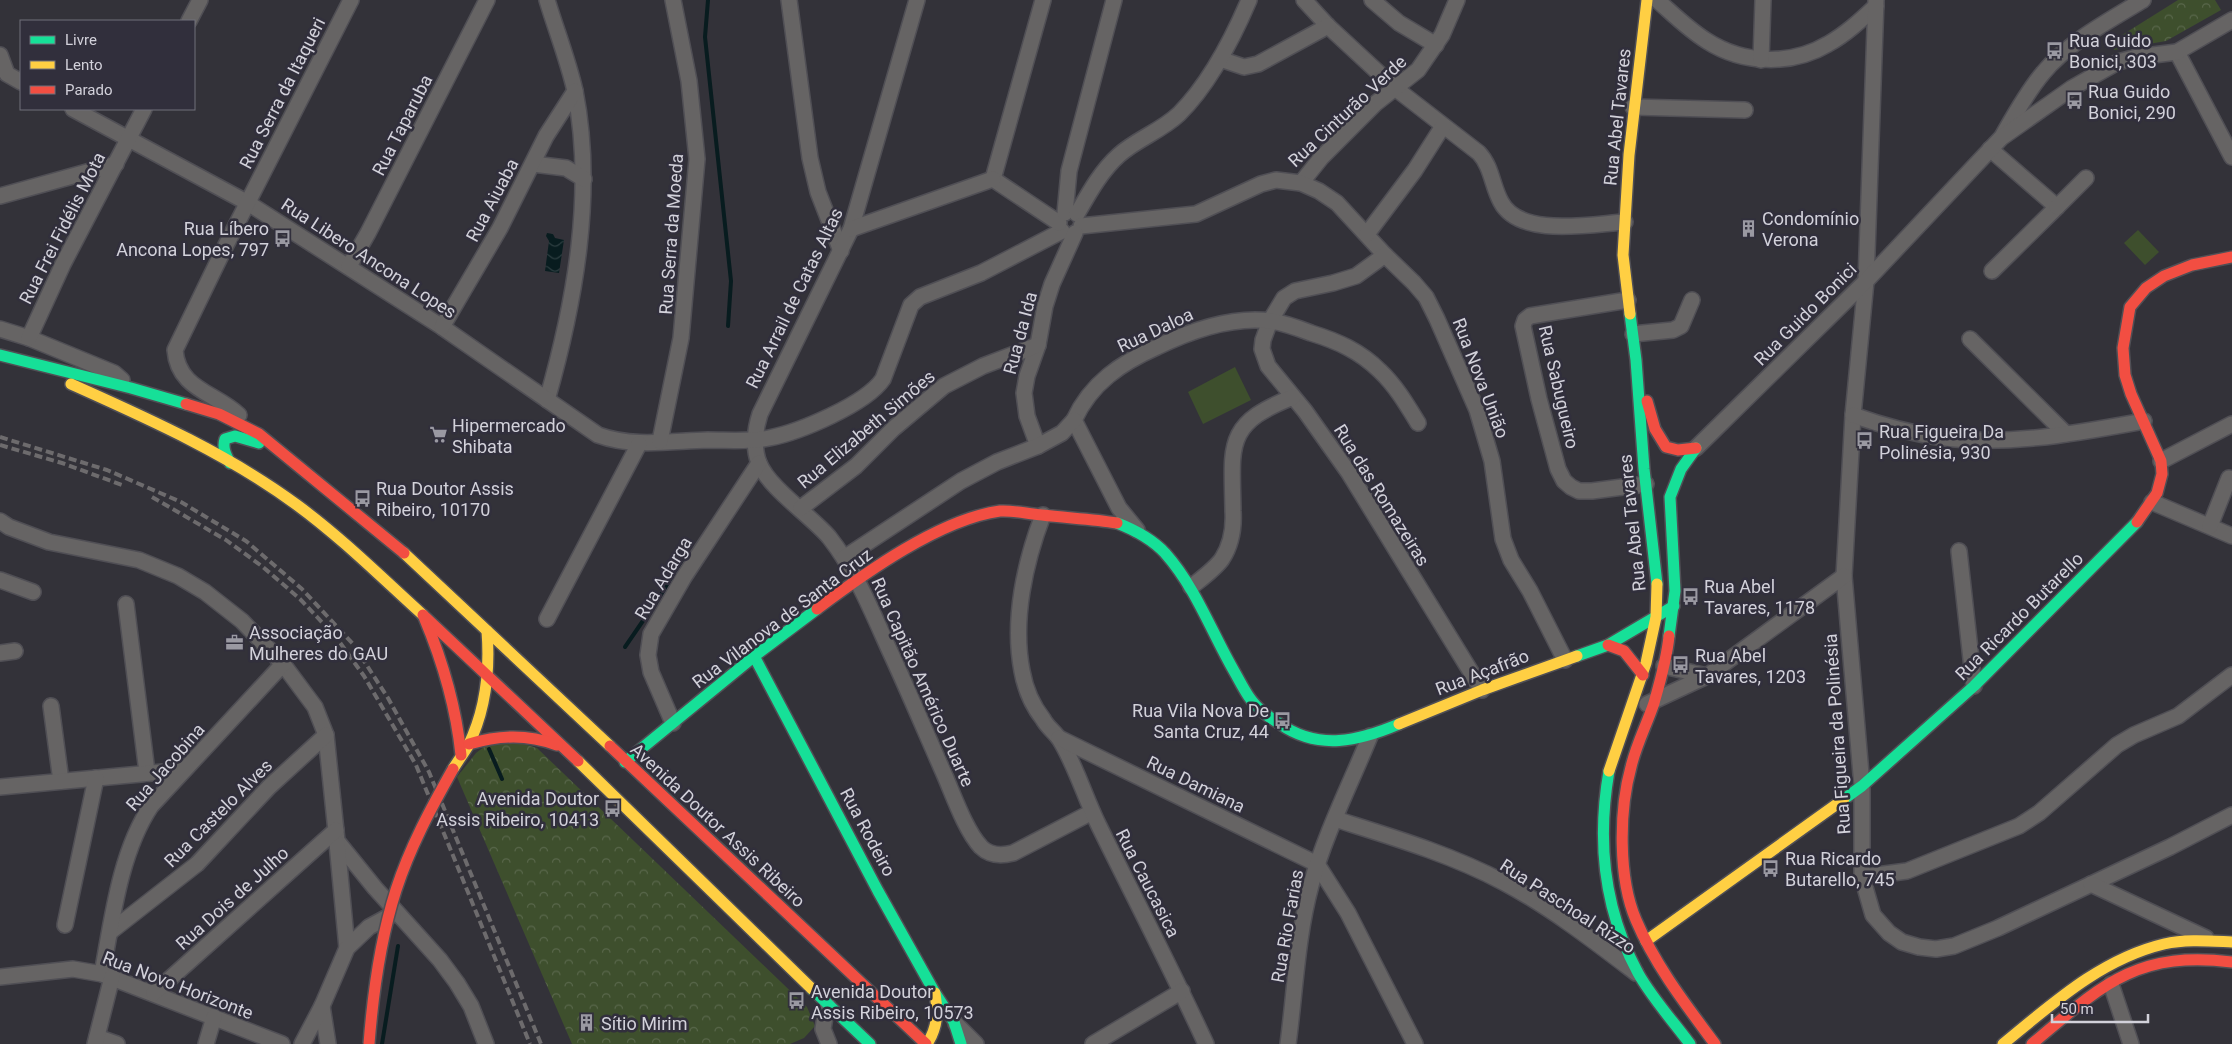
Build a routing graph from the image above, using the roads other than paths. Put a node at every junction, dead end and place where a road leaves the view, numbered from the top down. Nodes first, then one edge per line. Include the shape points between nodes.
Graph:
1 (200, 0) edge
2 (351, 0) edge
3 (487, 0) edge
4 (547, 0) edge
5 (673, 0) edge
6 (789, 0) edge
7 (1043, 0) edge
8 (1114, 0) edge
9 (1249, 0) edge
10 (1304, 0) edge
11 (1372, 0) edge
12 (1457, 0) edge
13 (1647, 0) edge
14 (1656, 0) edge
15 (1764, 0) edge
16 (2143, 0) edge
17 (1876, 3) edge
18 (914, 4) edge
19 (190, 20) edge
20 (2232, 20) edge
21 (1328, 26) junction
22 (1436, 45) junction
23 (2177, 52) junction
24 (0, 54) edge
25 (1220, 59) junction
26 (1761, 60) junction
27 (4, 75) edge
28 (20, 82) edge
29 (1395, 88) junction
30 (575, 91) junction
31 (1633, 107) junction
32 (75, 110) edge
33 (143, 110) edge
34 (1746, 110) dead end
35 (1443, 126) junction
36 (129, 138) junction
37 (1996, 144) junction
38 (2232, 157) edge
39 (116, 164) junction
40 (533, 164) junction
41 (2086, 178) dead end
42 (584, 179) junction
43 (993, 179) junction
44 (1301, 183) junction
45 (0, 196) edge
46 (248, 203) junction
47 (2057, 207) junction
48 (1625, 222) junction
49 (1070, 223) junction
50 (851, 230) junction
51 (1367, 234) junction
52 (841, 251) junction
53 (1385, 255) junction
54 (2232, 257) edge
55 (348, 266) junction
56 (1992, 271) dead end
57 (1866, 280) junction
58 (1628, 300) junction
59 (1692, 300) dead end
60 (1270, 321) junction
61 (442, 327) junction
62 (0, 329) edge
63 (1633, 334) junction
64 (29, 338) junction
65 (1970, 339) dead end
66 (1038, 345) junction
67 (0, 355) edge
68 (17, 360) junction
69 (1636, 360) junction
70 (131, 388) junction
71 (1293, 397) junction
72 (547, 400) junction
73 (1853, 415) junction
74 (1074, 420) junction
75 (2144, 421) junction
76 (1418, 423) dead end
77 (2232, 424) edge
78 (259, 434) junction
79 (2066, 434) junction
80 (756, 439) junction
81 (660, 441) junction
82 (640, 444) junction
83 (1038, 446) junction
84 (1696, 448) junction
85 (294, 461) junction
86 (2161, 461) junction
87 (230, 463) junction
88 (759, 463) junction
89 (2229, 478) dead end
90 (1646, 484) junction
91 (2152, 502) junction
92 (801, 508) junction
93 (1043, 515) junction
94 (0, 521) edge
95 (2210, 526) junction
96 (1137, 531) junction
97 (2232, 536) edge
98 (1959, 551) dead end
99 (844, 558) junction
100 (1844, 576) junction
101 (0, 580) edge
102 (857, 580) junction
103 (1191, 587) junction
104 (33, 592) dead end
105 (126, 604) dead end
106 (1674, 606) junction
107 (424, 617) junction
108 (1656, 617) junction
109 (547, 619) dead end
110 (487, 631) junction
111 (1608, 645) junction
112 (754, 656) junction
113 (1565, 660) junction
114 (283, 664) junction
115 (1664, 666) junction
116 (488, 674) junction
117 (1642, 675) junction
118 (2232, 675) edge
119 (1707, 676) junction
120 (1974, 686) junction
121 (1482, 690) junction
122 (1654, 702) junction
123 (52, 706) dead end
124 (1628, 711) junction
125 (673, 723) junction
126 (326, 735) junction
127 (1370, 736) junction
128 (1059, 738) junction
129 (469, 744) junction
130 (563, 747) junction
131 (461, 754) junction
132 (184, 770) junction
133 (621, 771) junction
134 (146, 772) junction
135 (96, 778) junction
136 (61, 781) junction
137 (1862, 786) junction
138 (0, 787) edge
139 (627, 809) junction
140 (1092, 812) junction
141 (2232, 815) edge
142 (1335, 819) junction
143 (336, 836) junction
144 (1317, 864) junction
145 (1862, 877) junction
146 (2091, 884) junction
147 (397, 914) junction
148 (65, 925) dead end
149 (110, 932) junction
150 (2208, 939) junction
151 (1646, 941) junction
152 (2232, 942) edge
153 (347, 948) junction
154 (2232, 962) edge
155 (1639, 975) junction
156 (107, 976) junction
157 (0, 977) edge
158 (2111, 984) junction
159 (1182, 992) junction
160 (154, 993) junction
161 (935, 993) junction
162 (827, 1004) junction
163 (322, 1006) junction
164 (214, 1018) junction
165 (954, 1022) junction
166 (478, 1024) junction
167 (96, 1040) edge
168 (118, 1044) edge
169 (206, 1044) edge
170 (282, 1044) edge
171 (302, 1044) edge
172 (328, 1044) edge
173 (369, 1044) edge
174 (474, 1044) edge
175 (486, 1044) edge
176 (830, 1044) edge
177 (870, 1044) edge
178 (926, 1044) edge
179 (961, 1044) edge
180 (976, 1044) edge
181 (1093, 1044) edge
182 (1206, 1044) edge
183 (1288, 1044) edge
184 (1415, 1044) edge
185 (1690, 1044) edge
186 (1715, 1044) edge
187 (2003, 1044) edge
188 (2032, 1044) edge
189 (2131, 1044) edge

1 - 19 street
2 - 46 street, Rua Serra da Itaqueri
3 - 55 street, Rua Taparuba
4 - 30 street
5 - 81 street, Rua Serra da Moeda via 689,81 698,158 681,338
6 - 52 street via 810,158 818,192
7 - 43 street
8 - 49 street via 1071,165
9 - 25 street
10 - 21 street
11 - 22 street via 1399,23
12 - 22 street, Rua Cinturão Verde
13 - 31 street, Rua Abel Tavares
14 - 26 street via 1708,42 1736,56
15 - 26 street
16 - 37 street, Rua Guido Bonici via 2100,25 2044,71
17 - 26 street via 1855,25 1827,45 1795,57
17 - 57 street, Rua Figueira da Polinésia
18 - 50 street, Rua Arrail de Catas Altas
20 - 23 street, Rua Guido Bonici
21 - 25 street via 1258,64 1244,67
21 - 29 street
22 - 29 street, Rua Cinturão Verde via 1418,70
23 - 37 street, Rua Guido Bonici via 2118,62 2072,88
23 - 38 street
24 - 27 street
25 - 49 street via 1178,114 1109,165
27 - 28 street
29 - 35 street
29 - 44 street, Rua Cinturão Verde via 1321,158
30 - 40 street, Rua Aiuaba via 546,136
30 - 42 street
31 - 34 street
31 - 48 street, Rua Abel Tavares
32 - 36 street, Rua Libero Ancona Lopes
33 - 36 street, Rua Frei Fidélis Mota
35 - 48 street via 1484,159 1502,204 1517,219 1548,226
35 - 51 street
36 - 39 street, Rua Frei Fidélis Mota
36 - 46 street, Rua Libero Ancona Lopes
37 - 47 street
37 - 57 street, Rua Guido Bonici
39 - 45 street
39 - 64 street, Rua Frei Fidélis Mota via 63,264
40 - 42 street via 566,168
40 - 61 street, Rua Aiuaba
41 - 47 street
42 - 72 street via 575,275 566,328
43 - 49 street
43 - 50 street
44 - 49 street, Rua Cinturão Verde via 1276,180 1261,184 1196,214
44 - 51 street, Rua Nova União via 1337,203
46 - 55 street, Rua Libero Ancona Lopes
46 - 78 street, Rua Serra da Itaqueri via 175,350 177,366 188,381 238,413
47 - 56 street
48 - 58 street, Rua Abel Tavares via 1623,255
49 - 66 street, Rua da Ida via 1048,295
49 - 80 street, Rua Cinturão Verde via 996,266 920,298 911,305 888,369 877,388 866,396 800,428
50 - 52 street, Rua Arrail de Catas Altas
51 - 53 street, Rua Nova União
52 - 80 street, Rua Arrail de Catas Altas via 760,414
53 - 60 street, Rua das Romazeiras via 1356,276 1289,294
53 - 113 street, Rua Nova União via 1426,297 1438,319 1480,419 1492,461 1503,539 1508,553
54 - 75 street, Rua Ricardo Butarello via 2192,265 2164,276 2146,288 2130,307 2123,348 2125,375
55 - 61 street, Rua Libero Ancona Lopes
57 - 73 street, Rua Figueira da Polinésia
57 - 84 street, Rua Guido Bonici
58 - 63 street, Rua Abel Tavares
58 - 90 street, Rua Sabugueiro via 1530,316 1524,326 1538,399 1564,481 1579,491
59 - 63 street via 1681,326 1673,330
60 - 71 street, Rua das Romazeiras via 1263,340 1264,358
60 - 74 street, Rua Daloa via 1231,322 1208,327 1137,356 1088,394
60 - 76 street, Rua Daloa via 1327,338 1366,358 1394,387
61 - 72 street, Rua Libero Ancona Lopes
62 - 64 street
63 - 69 street, Rua Abel Tavares
64 - 70 street via 114,373
65 - 79 street
66 - 83 street, Rua da Ida via 1024,393 1027,416
66 - 92 street, Rua Elizabeth Simões via 983,366 944,386 894,428 856,466
67 - 68 street
68 - 70 street
68 - 87 street via 132,412
69 - 84 street via 1648,407 1664,446 1671,449
69 - 90 street, Rua Abel Tavares
70 - 78 street via 219,414
71 - 103 street via 1267,407 1240,431 1232,458 1234,515 1230,542 1222,560
71 - 121 street, Rua das Romazeiras via 1350,473
72 - 82 street, Rua Libero Ancona Lopes via 598,435
73 - 79 street via 1940,438 1998,440
73 - 100 street, Rua Figueira da Polinésia
74 - 83 street, Rua Daloa via 1062,433
74 - 96 street via 1119,508
75 - 79 street
75 - 86 street, Rua Ricardo Butarello
77 - 86 street
78 - 85 street
80 - 81 street, Rua Libero Ancona Lopes
80 - 88 street, Rua Capitão Américo Duarte
81 - 82 street, Rua Libero Ancona Lopes
82 - 109 street
83 - 99 street, Rua Daloa via 968,477
84 - 106 street, Rua Abel Tavares via 1681,469 1670,497
85 - 87 street via 236,434 223,442
85 - 110 street, Avenida Doutor Assis Ribeiro via 388,538
86 - 91 street, Rua Ricardo Butarello via 2160,484
87 - 107 street via 296,504 356,552
88 - 92 street, Rua Capitão Américo Duarte via 780,492
88 - 125 street, Rua Adarga via 651,634 648,655 651,672
89 - 95 street
90 - 108 street, Rua Abel Tavares via 1657,570
91 - 95 street
91 - 120 street, Rua Ricardo Butarello via 2134,526
92 - 99 street, Rua Capitão Américo Duarte
93 - 96 street, Rua Vilanova de Santa Cruz via 1116,523
93 - 102 street, Rua Vilanova de Santa Cruz via 1003,511 966,518
93 - 128 street via 1026,569 1020,649 1028,693 1042,719
94 - 114 street via 48,542 139,560 178,576 242,621
95 - 97 street
96 - 103 street, Rua Vilanova de Santa Cruz via 1164,552
98 - 120 street
99 - 102 street, Rua Capitão Américo Duarte
100 - 119 street
100 - 137 street, Rua Figueira da Polinésia
101 - 104 street
102 - 112 street, Rua Vilanova de Santa Cruz
102 - 140 street, Rua Capitão Américo Duarte via 955,798 982,848 1002,856 1013,853
103 - 127 street, Rua Vilanova de Santa Cruz via 1224,654 1261,711 1287,730 1309,738 1327,742
105 - 134 street
106 - 108 street, Rua Açafrão
106 - 115 street, Rua Abel Tavares
107 - 116 street
107 - 131 street via 452,688
108 - 111 street, Rua Açafrão
108 - 117 street, Rua Abel Tavares
110 - 116 street
110 - 133 street, Avenida Doutor Assis Ribeiro
111 - 113 street, Rua Açafrão
111 - 117 street via 1624,651
112 - 125 street, Rua Vilanova de Santa Cruz
112 - 161 street, Rua Rodeiro
113 - 121 street, Rua Açafrão
114 - 126 street via 315,707
114 - 132 street, Rua Jacobina
115 - 119 street
115 - 122 street, Rua Abel Tavares
116 - 129 street
116 - 130 street
117 - 124 street, Rua Abel Tavares
118 - 145 street via 2174,719 2116,745 2039,813 2019,826 1907,871
119 - 122 street
120 - 137 street, Rua Ricardo Butarello
121 - 127 street, Rua Açafrão
122 - 124 street
122 - 151 street, Rua Abel Tavares via 1629,773 1622,821 1629,898
123 - 136 street
124 - 155 street, Rua Abel Tavares via 1606,787 1603,850 1616,924
125 - 133 street, Rua Vilanova de Santa Cruz
126 - 143 street
126 - 149 street, Rua Castelo Alves via 269,787 197,864
127 - 142 street, Rua Rio Farias
128 - 140 street, Rua Caucasica
128 - 144 street, Rua Damiana
129 - 130 street via 514,735 531,736
129 - 131 street
130 - 139 street
131 - 173 street, bridge via 422,828 396,890 385,931
132 - 134 street
132 - 149 street, Rua Jacobina via 150,806 135,833
133 - 139 street via 620,794
133 - 178 street, Avenida Doutor Assis Ribeiro
134 - 135 street
135 - 136 street
135 - 148 street
136 - 138 street
137 - 145 street, Rua Figueira da Polinésia
137 - 151 street, Rua Ricardo Butarello
139 - 162 street
140 - 159 street, Rua Caucasica
141 - 146 street, Rua Figueira da Polinésia
142 - 144 street, Rua Rio Farias
142 - 155 street, Rua Paschoal Rizzo via 1451,858 1504,883 1574,927
143 - 147 street
143 - 153 street
143 - 160 street, Rua Dois de Julho
144 - 183 street, Rua Rio Farias via 1304,914
144 - 184 street via 1348,913
145 - 146 street, Rua Figueira da Polinésia via 1873,914 1889,933 1902,942 1936,949 1954,946 1998,928
146 - 150 street
147 - 153 street via 369,927
147 - 166 street via 457,983
149 - 156 street, Rua Jacobina
150 - 152 street
150 - 187 street via 2154,946 2113,961 2065,994
151 - 186 street, Rua Abel Tavares via 1673,986
153 - 163 street
154 - 158 street via 2190,959 2144,966
155 - 185 street, Rua Abel Tavares
156 - 157 street, Rua Novo Horizonte via 73,969
156 - 160 street, Rua Novo Horizonte
156 - 167 street, Rua Jacobina
158 - 188 street
158 - 189 street
159 - 181 street
159 - 182 street, Rua Caucasica
160 - 164 street, Rua Novo Horizonte
161 - 165 street, Rua Rodeiro
161 - 178 street via 938,1023
162 - 176 street via 823,1029
162 - 177 street
163 - 171 street
163 - 172 street
164 - 169 street
164 - 170 street, Rua Novo Horizonte
165 - 179 street, Rua Rodeiro
165 - 180 street, Rua Rodeiro
166 - 174 street
166 - 175 street
167 - 168 street

